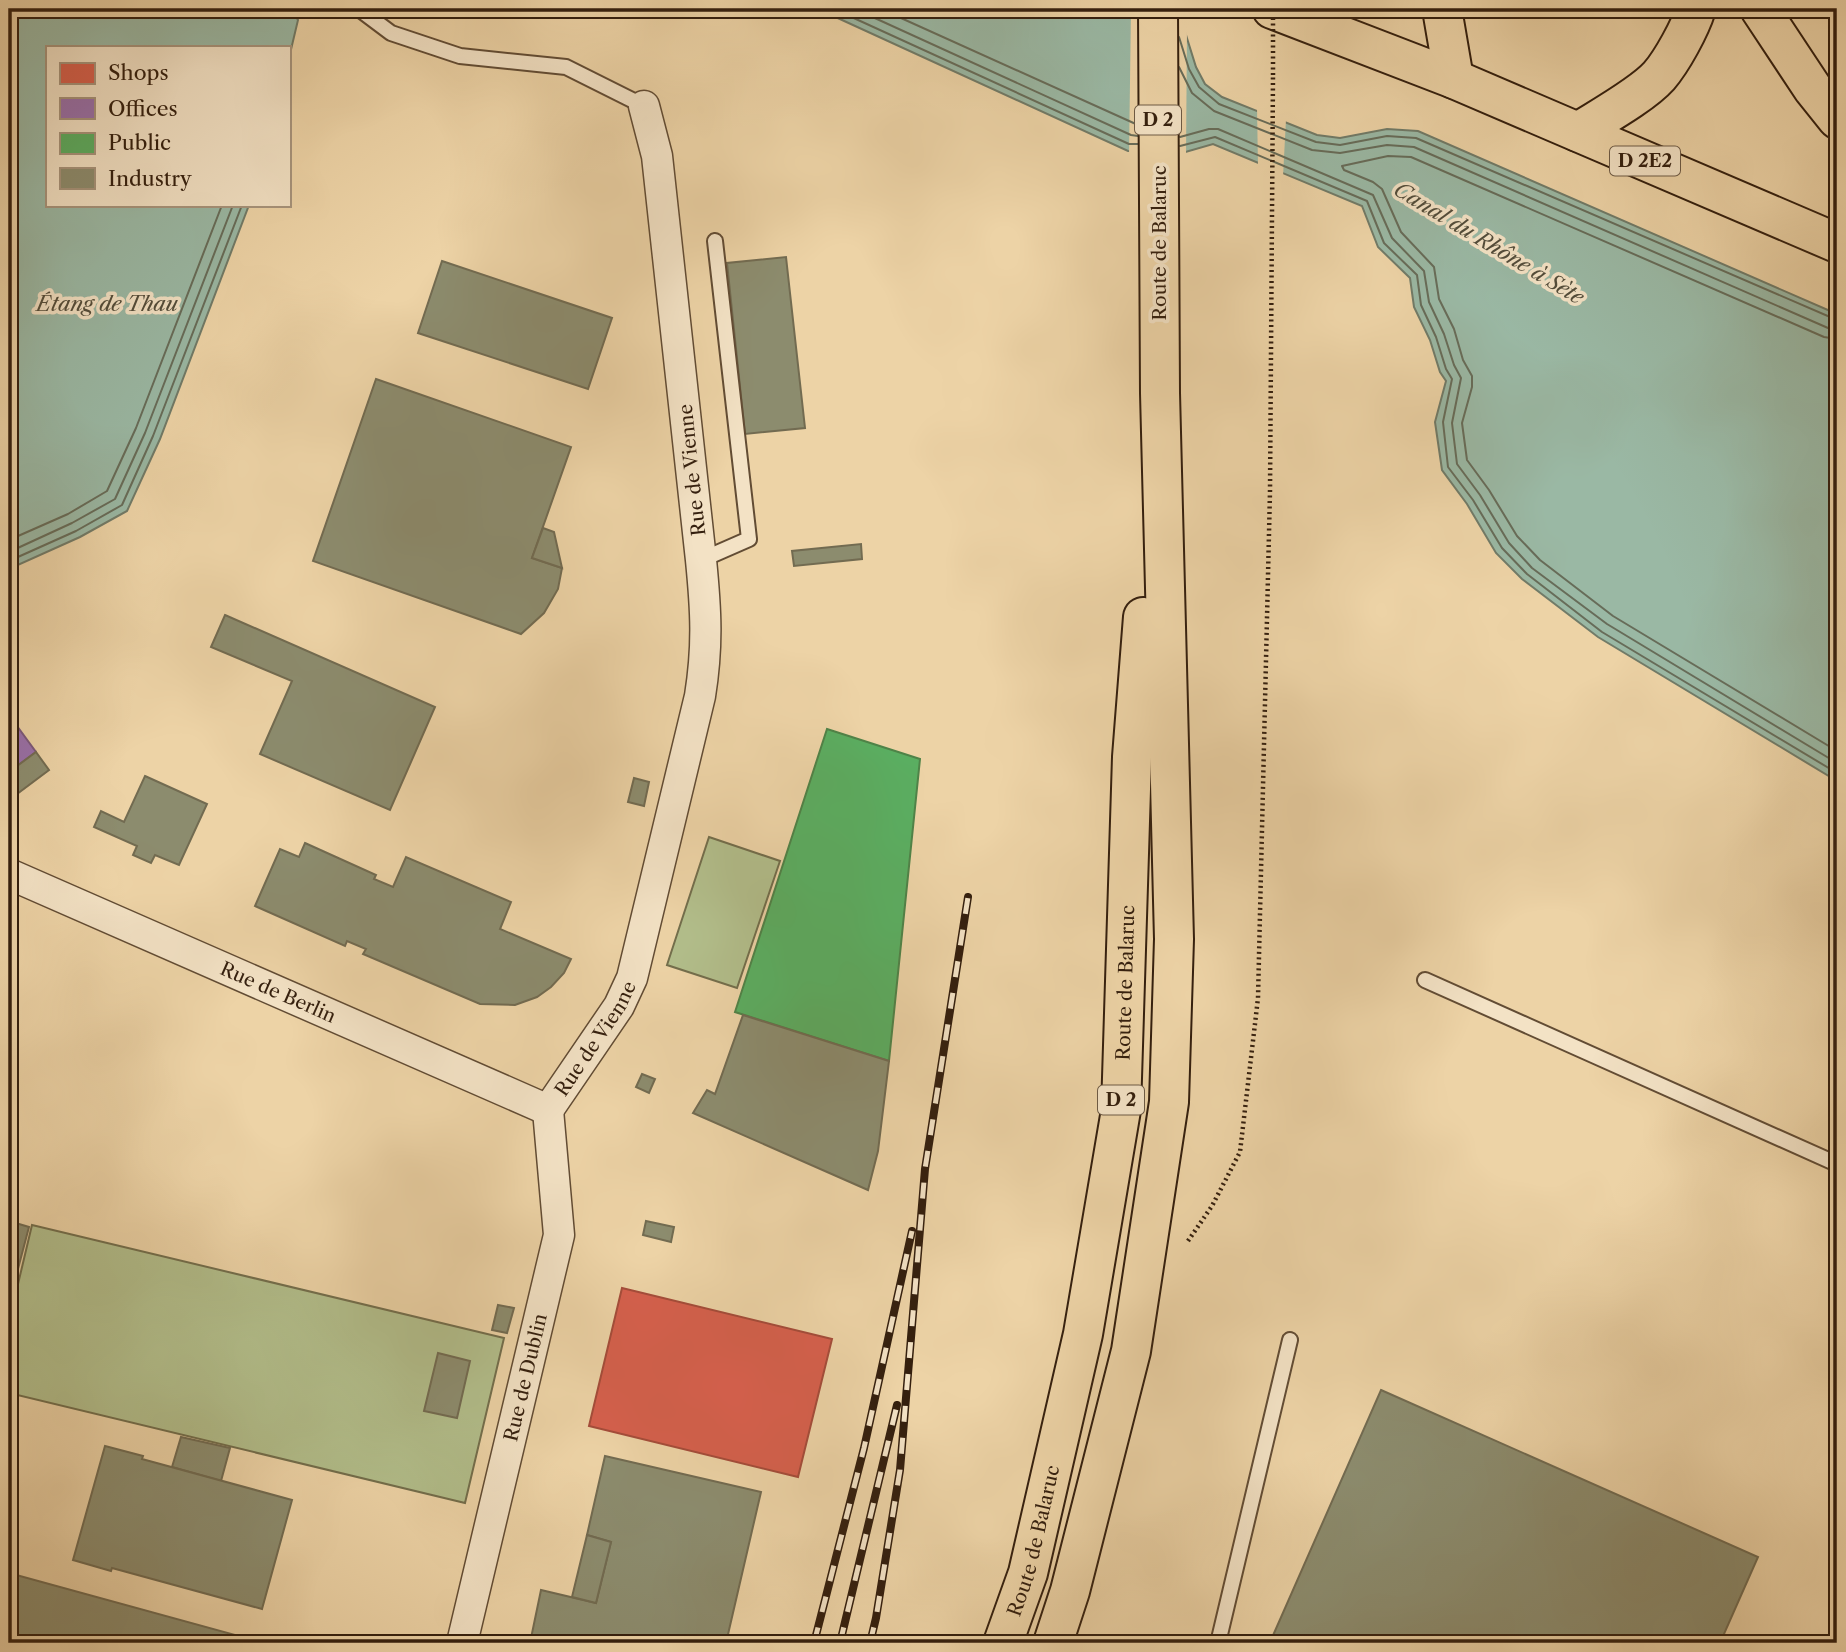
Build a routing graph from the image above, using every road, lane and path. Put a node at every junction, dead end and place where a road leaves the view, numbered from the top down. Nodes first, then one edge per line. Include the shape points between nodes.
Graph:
1 (359, 9) edge
2 (1158, 9) edge
3 (1273, 9) edge
4 (1442, 9) edge
5 (1696, 9) edge
6 (1760, 9) edge
7 (1454, 79) junction
8 (644, 106) joint
9 (1837, 119) edge
10 (1578, 132) junction
11 (715, 241) dead end
12 (1837, 243) edge
13 (1160, 393) junction
14 (701, 560) junction
15 (9, 874) edge
16 (1425, 980) dead end
17 (548, 1110) junction
18 (1240, 1152) dead end
19 (1837, 1164) edge
20 (1290, 1340) dead end
21 (463, 1643) edge
22 (1003, 1643) edge
23 (1053, 1643) edge
24 (1218, 1643) edge

1 - 8 lane, Rue de Vienne via 391,33 460,56 566,67
2 - 13 main road, Route de Balaruc / D 2
3 - 7 main road, D 2E2
3 - 18 path, bridge via 1270,491 1258,998
4 - 7 main road
5 - 10 main road via 1659,76
6 - 9 main road
7 - 10 main road, D 2E2
8 - 14 street, Rue de Vienne via 657,156
10 - 12 main road, D 2E2
11 - 14 lane via 749,539
13 - 22 main road, Route de Balaruc / D 2 via 1132,757 1121,1110 1083,1334 1028,1573
13 - 23 main road, Route de Balaruc / D 2 via 1174,939 1168,1102 1131,1351
14 - 17 street, Rue de Vienne via 707,625 700,696 641,946 619,1006
15 - 17 street, Rue de Berlin
16 - 19 lane
17 - 21 street, Rue de Dublin via 559,1235
20 - 24 lane

